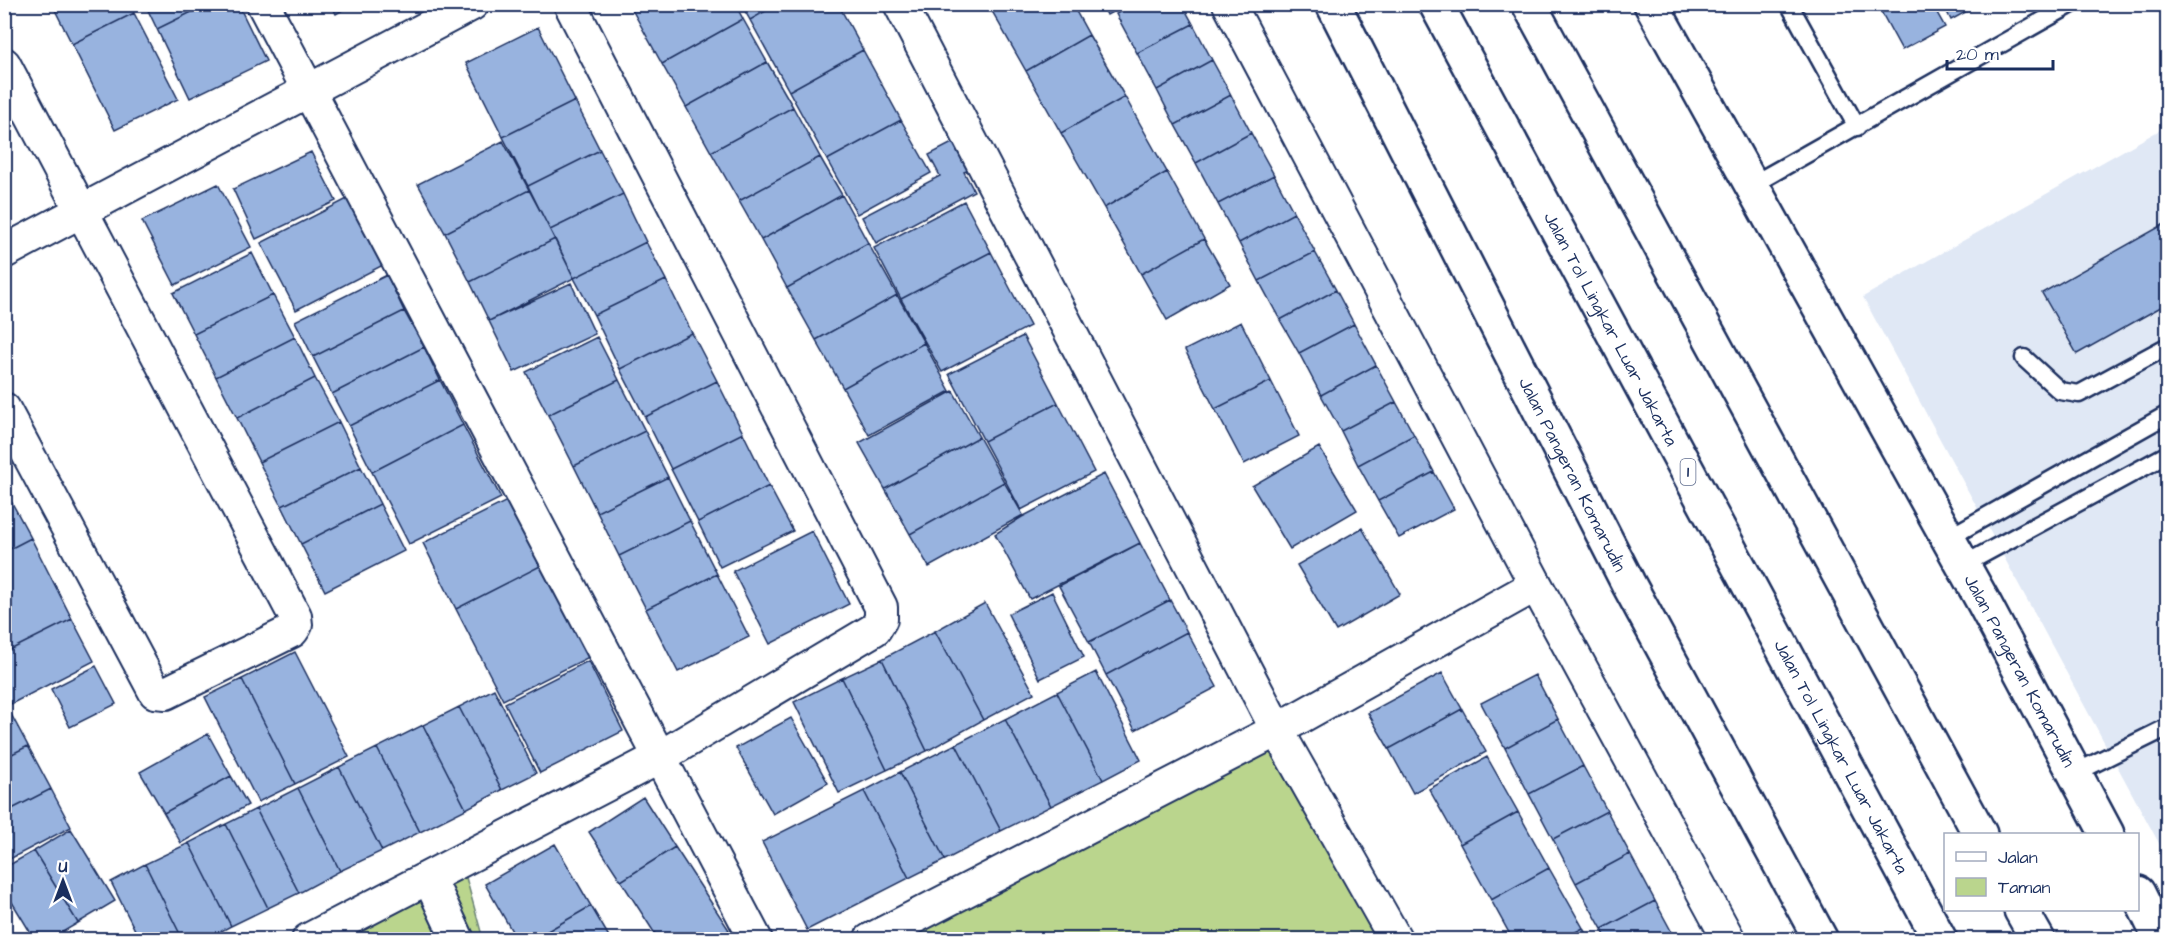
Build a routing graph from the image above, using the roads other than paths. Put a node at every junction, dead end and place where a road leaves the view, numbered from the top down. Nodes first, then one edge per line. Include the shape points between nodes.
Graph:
1 (263, 4) edge
2 (472, 4) edge
3 (570, 4) edge
4 (900, 4) edge
5 (1229, 4) edge
6 (1333, 4) edge
7 (1436, 4) edge
8 (1529, 4) edge
9 (1652, 4) edge
10 (1789, 4) edge
11 (2072, 4) edge
12 (4, 64) edge
13 (308, 91) junction
14 (1857, 127) junction
15 (1750, 186) junction
16 (81, 212) junction
17 (4, 252) edge
18 (2168, 346) edge
19 (2024, 358) dead end
20 (4, 409) edge
21 (2168, 414) edge
22 (2168, 454) edge
23 (1955, 552) junction
24 (1536, 585) junction
25 (2168, 727) edge
26 (1277, 730) junction
27 (660, 757) junction
28 (2075, 773) junction
29 (1979, 833) edge
30 (2106, 833) edge
31 (429, 878) junction
32 (2139, 895) edge
33 (2022, 911) edge
34 (308, 939) edge
35 (458, 939) edge
36 (756, 939) edge
37 (870, 939) edge
38 (1396, 939) edge
39 (1729, 939) edge
40 (1821, 939) edge
41 (1940, 939) edge
42 (2038, 939) edge
43 (2162, 939) edge

1 - 13 street
2 - 13 street
3 - 27 street via 881,607 881,619 875,629
4 - 26 street
5 - 24 street
6 - 40 main road, Jalan Pangeran Komarudin via 1628,583
7 - 41 main road, Jalan Tol Lingkar Luar Jakarta / 1
8 - 29 main road
9 - 15 main road, Jalan Pangeran Komarudin
10 - 14 lane
11 - 14 lane
12 - 16 street
13 - 16 street
13 - 27 street
14 - 15 lane
15 - 23 main road, Jalan Pangeran Komarudin
16 - 17 street
16 - 20 street via 295,616 292,631 166,693 154,692
18 - 19 lane via 2079,394 2060,391
21 - 23 lane
22 - 23 lane
23 - 28 main road, Jalan Pangeran Komarudin
24 - 26 street
24 - 39 street
25 - 28 lane
26 - 37 street
26 - 38 street
27 - 31 street
27 - 36 street
28 - 30 main road, Jalan Pangeran Komarudin
31 - 34 street
31 - 35 street
32 - 43 main road
33 - 42 main road

